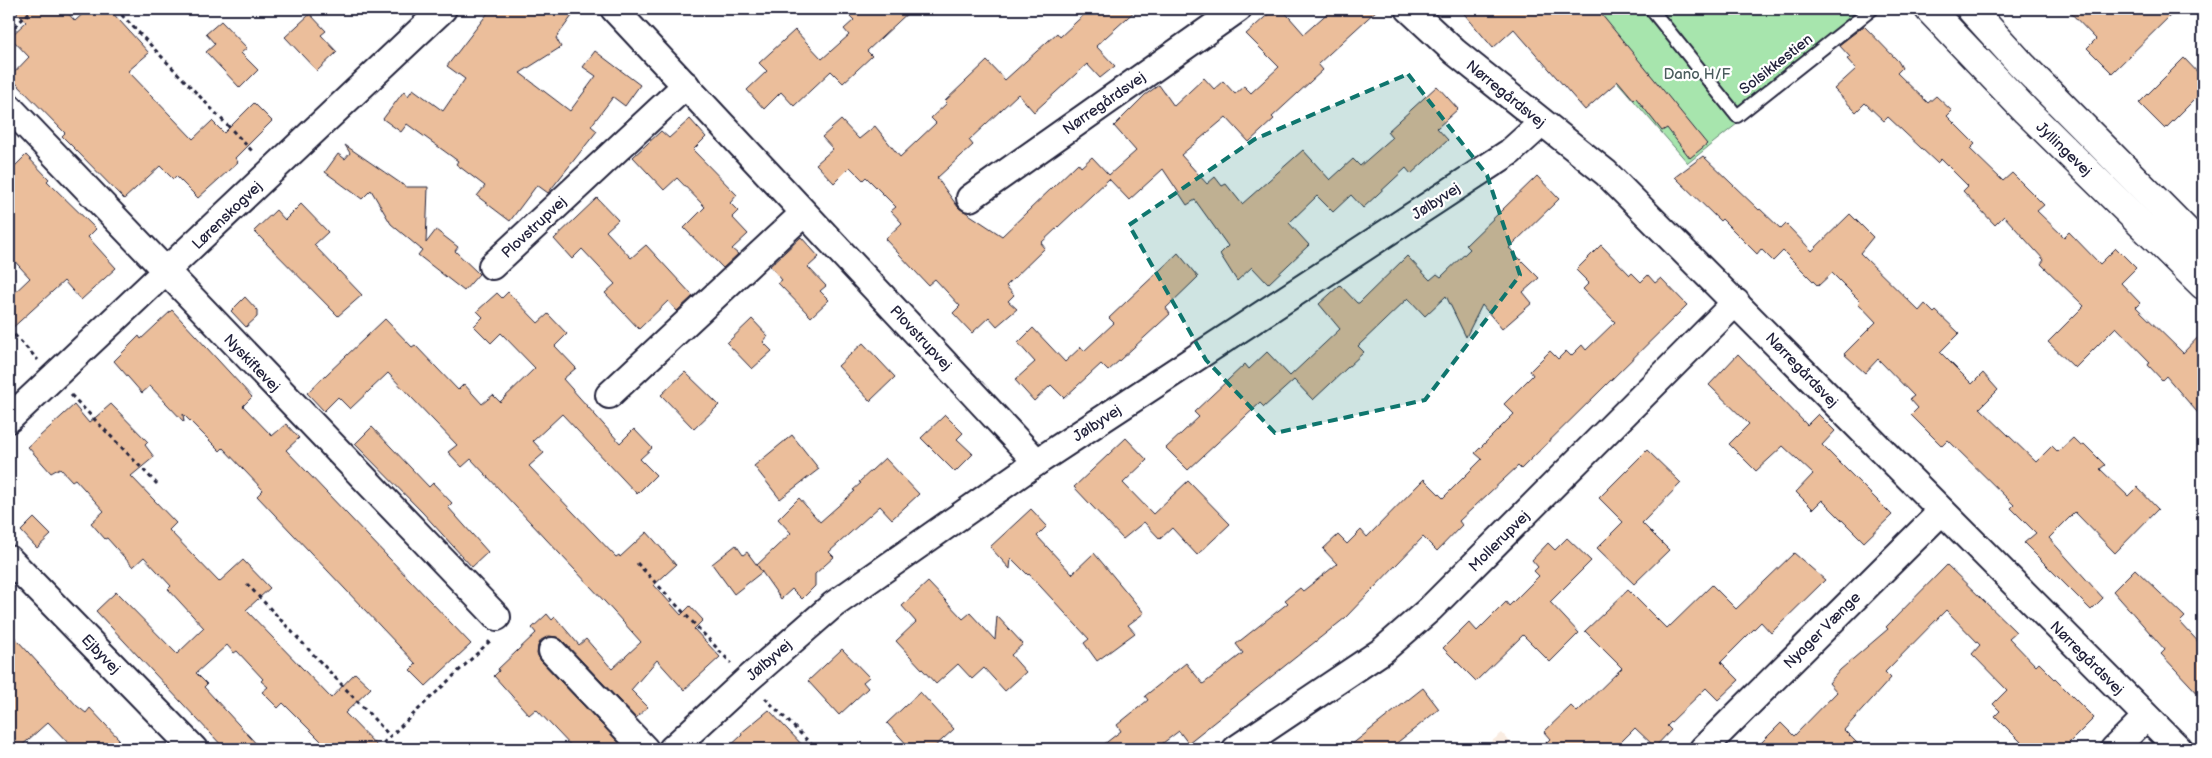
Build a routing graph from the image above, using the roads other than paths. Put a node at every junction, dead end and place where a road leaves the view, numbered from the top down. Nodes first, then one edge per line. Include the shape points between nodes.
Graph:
1 (442, 9) edge
2 (614, 9) edge
3 (1238, 9) edge
4 (1409, 9) edge
5 (1651, 9) edge
6 (1872, 9) edge
7 (1929, 9) edge
8 (1971, 9) edge
9 (686, 85) junction
10 (9, 107) edge
11 (1542, 123) junction
12 (970, 198) dead end
13 (804, 213) junction
14 (2203, 248) edge
15 (492, 266) dead end
16 (166, 272) junction
17 (2203, 285) edge
18 (1736, 302) junction
19 (609, 395) dead end
20 (9, 419) edge
21 (1038, 462) junction
22 (1942, 511) junction
23 (12, 570) edge
24 (497, 617) road end
25 (552, 651) dead end
26 (2146, 717) junction
27 (194, 749) edge
28 (645, 749) edge
29 (672, 749) edge
30 (1236, 749) edge
31 (1703, 749) edge
32 (2114, 749) edge
33 (2179, 749) edge

1 - 16 street, Lørenskogvej
2 - 9 street, Plovstrupvej
3 - 12 street, Nørregårdsvej
4 - 11 street, Nørregårdsvej via 1455,52
5 - 6 lane, Solsikkestien via 1737,116
7 - 17 street, Jyllingevej via 2026,111
8 - 14 street, Jyllingevej via 2020,64
9 - 13 street, Plovstrupvej
9 - 15 street, Plovstrupvej
10 - 16 street, Nyskiftevej
11 - 18 street, Nørregårdsvej via 1606,174
11 - 21 street, Jølbyvej via 1510,152
13 - 19 street
13 - 21 street, Plovstrupvej
16 - 20 street, Lørenskogvej
16 - 24 street, Nyskiftevej
18 - 22 street, Nørregårdsvej
18 - 30 street, Mollerupvej via 1430,609 1382,651
21 - 29 street, Jølbyvej via 833,605
22 - 26 street, Nørregårdsvej
22 - 31 street, Nyager Vænge
23 - 27 street, Ejbyvej
25 - 28 street
26 - 32 street
26 - 33 street, Nørregårdsvej

